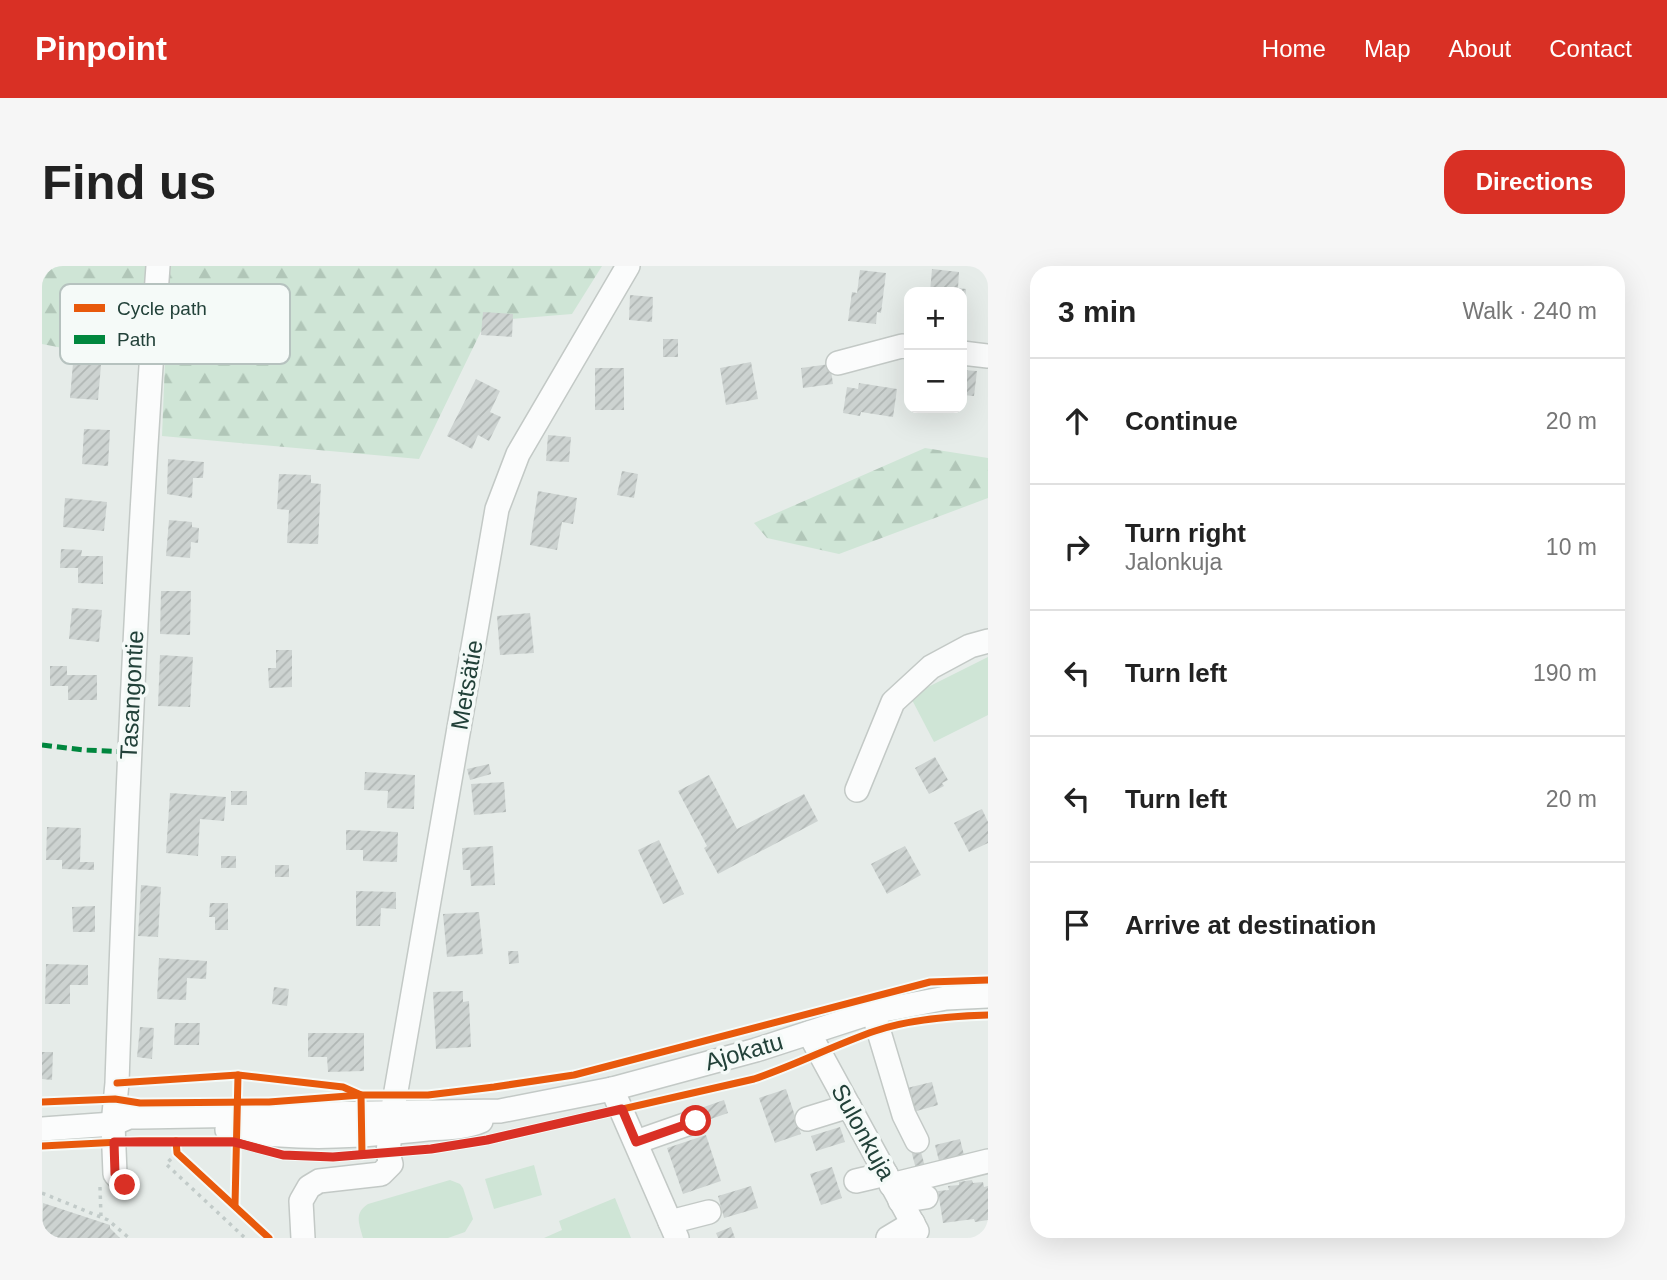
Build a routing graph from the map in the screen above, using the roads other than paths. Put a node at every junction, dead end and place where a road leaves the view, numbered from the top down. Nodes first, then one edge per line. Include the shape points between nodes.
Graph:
1 (158, 266) edge
2 (628, 266) edge
3 (157, 284) edge
4 (904, 346) edge
5 (967, 354) edge
6 (988, 356) edge
7 (838, 363) dead end
8 (151, 364) edge
9 (988, 641) edge
10 (857, 790) dead end
11 (988, 996) edge
12 (873, 1012) junction
13 (809, 1033) junction
14 (612, 1089) junction
15 (849, 1106) junction
16 (807, 1119) dead end
17 (696, 1121) dead end
18 (390, 1123) junction
19 (113, 1124) junction
20 (42, 1129) edge
21 (916, 1140) dead end
22 (636, 1142) junction
23 (988, 1161) edge
24 (856, 1181) dead end
25 (125, 1185) dead end
26 (893, 1187) junction
27 (926, 1197) dead end
28 (709, 1212) dead end
29 (673, 1230) edge
30 (303, 1238) edge
31 (888, 1238) edge

1 - 3 street, Tasangontie
2 - 18 street, Metsätie via 518,454 497,509
4 - 7 street
5 - 6 street
8 - 19 street, Tasangontie via 128,752
9 - 10 street via 931,667 892,702
11 - 12 street, Ajokatu via 946,998
12 - 13 street, Ajokatu
12 - 21 street via 895,1118
13 - 14 street, Ajokatu
13 - 15 street, Sulonkuja
14 - 18 street, Ajokatu via 500,1111 474,1124
14 - 22 street
15 - 16 street
15 - 26 street, Sulonkuja
17 - 22 street
18 - 19 street, Ajokatu via 362,1136 251,1130 128,1131
18 - 30 street, Metsätie via 391,1164 381,1174 319,1181 309,1187 301,1201
19 - 20 street, Ajokatu
19 - 25 street, Tasangontie via 115,1174
22 - 29 street
23 - 26 street
24 - 26 street
26 - 27 street
26 - 31 street, Sulonkuja via 915,1227
28 - 29 street

